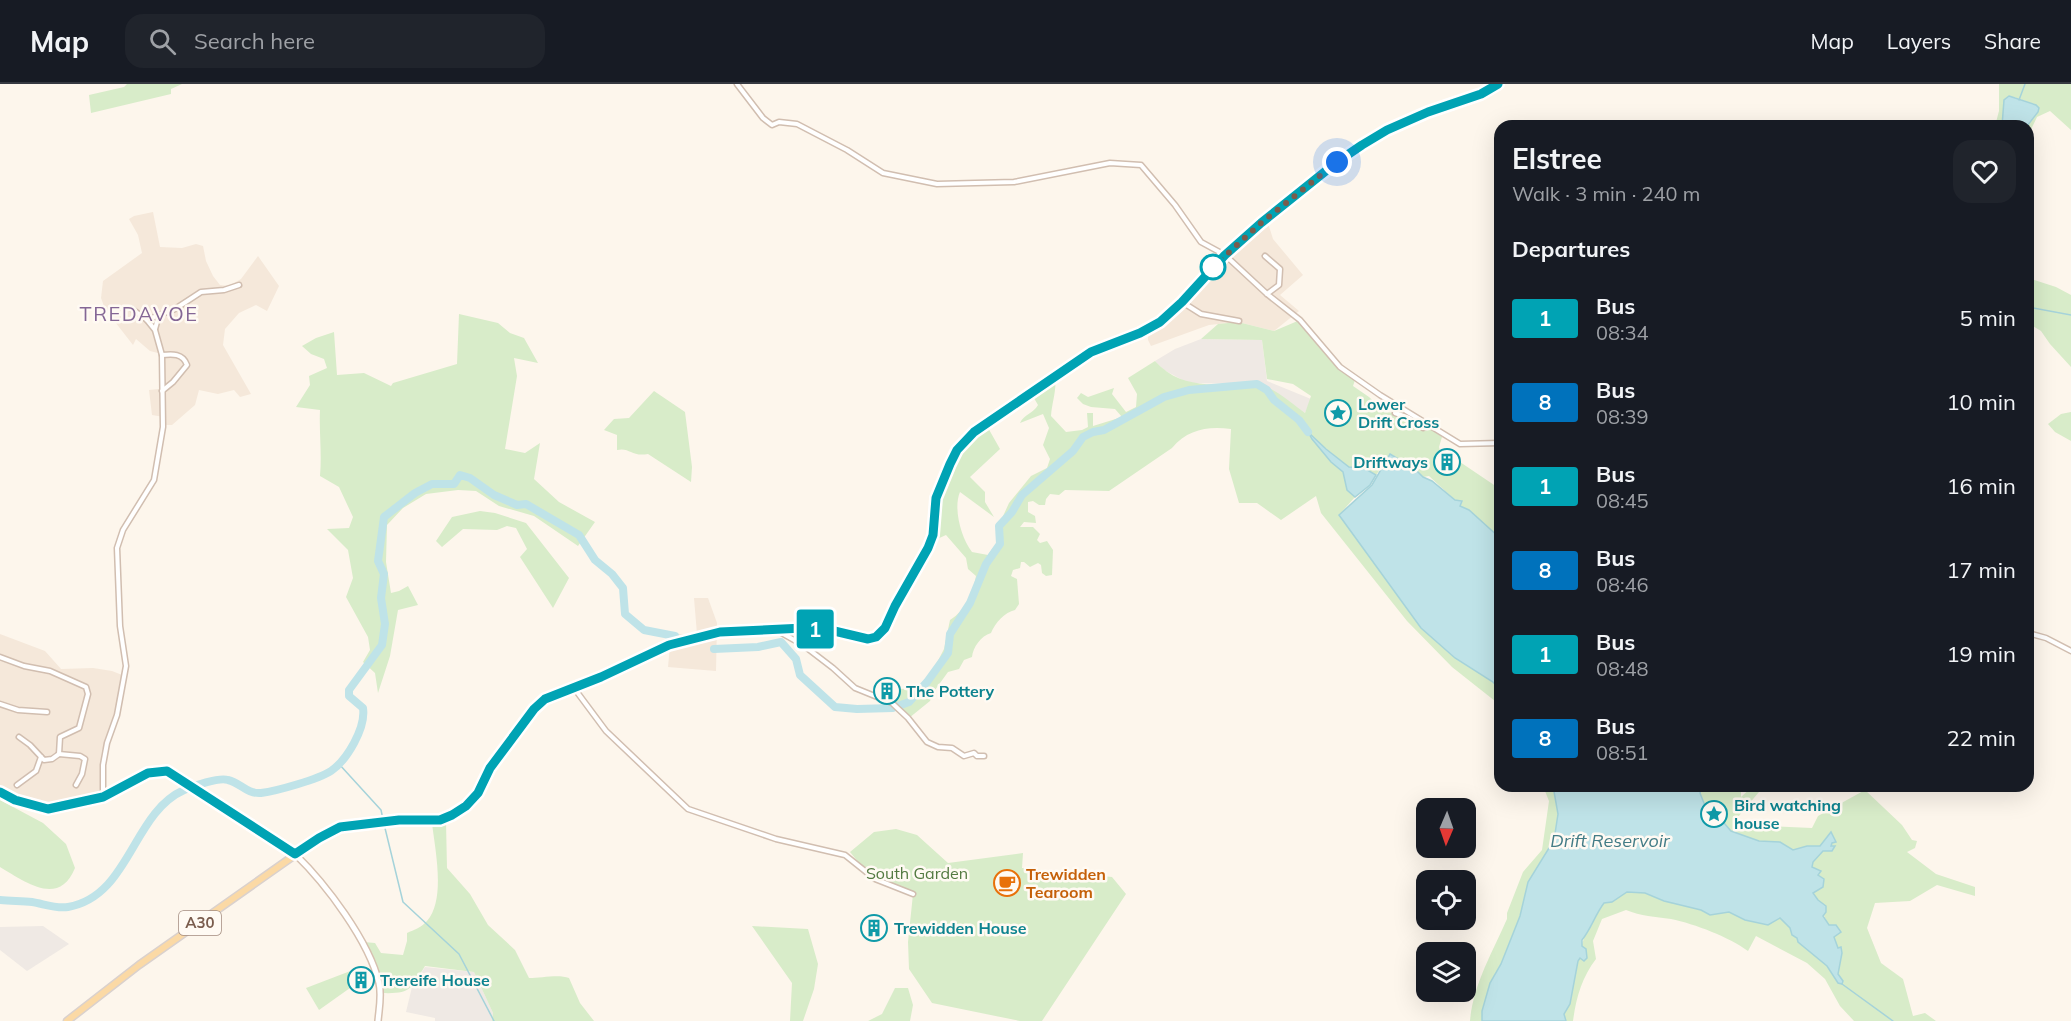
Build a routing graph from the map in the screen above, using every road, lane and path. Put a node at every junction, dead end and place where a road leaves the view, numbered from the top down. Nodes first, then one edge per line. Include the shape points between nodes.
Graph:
1 (737, 84) edge
2 (1498, 84) edge
3 (1225, 255) junction
4 (1265, 256) dead end
5 (239, 285) dead end
6 (1267, 294) junction
7 (1182, 302) junction
8 (132, 309) dead end
9 (159, 315) junction
10 (147, 320) junction
11 (1239, 321) dead end
12 (155, 330) junction
13 (162, 355) junction
14 (162, 391) junction
15 (1395, 413) dead end
16 (1430, 425) junction
17 (1494, 443) edge
18 (777, 630) junction
19 (2034, 635) edge
20 (2071, 651) edge
21 (0, 657) edge
22 (573, 687) junction
23 (0, 704) edge
24 (47, 712) dead end
25 (19, 737) dead end
26 (59, 754) junction
27 (984, 756) dead end
28 (41, 757) junction
29 (17, 785) dead end
30 (76, 785) dead end
31 (0, 792) edge
32 (103, 797) junction
33 (295, 854) junction
34 (913, 894) dead end
35 (67, 1021) edge
36 (378, 1021) edge

1 - 3 street via 772,125 797,124 883,172 937,184 1014,182 1110,163 1141,165 1202,242
2 - 3 main road, A30 via 1387,130 1362,145 1311,182
3 - 6 street
3 - 7 main road, A30
4 - 6 street via 1280,269 1279,285
5 - 9 street via 201,292
6 - 16 street via 1300,320 1340,367
7 - 11 street via 1201,314
7 - 18 main road, A30 via 1160,322 1076,361 974,432 957,450 936,498 928,548 885,628 876,637 804,628
8 - 10 street
9 - 10 street
9 - 12 street
10 - 12 street
12 - 13 street
13 - 14 street
13 - 14 street via 180,356 187,364
14 - 32 street via 163,427 154,480 123,530 117,548 126,666 103,765
15 - 16 street via 1423,428
16 - 17 street via 1460,444
18 - 22 main road, A30 via 720,632 678,642
18 - 27 street via 803,645 855,687 892,703 927,742 952,748 964,756
19 - 20 street
21 - 26 street via 50,671 86,687 88,694 79,728 60,737
22 - 33 main road, A30 via 545,699 534,709 466,806 440,820 340,827
22 - 34 street via 606,731 688,810 776,839 845,855 875,879
23 - 24 street
25 - 28 street
26 - 28 street via 52,759
26 - 30 street via 85,759
28 - 29 street via 36,771
31 - 32 main road via 48,809
32 - 33 main road via 148,773 167,771
33 - 35 main road, A30
33 - 36 main road via 349,922 374,967 380,986

